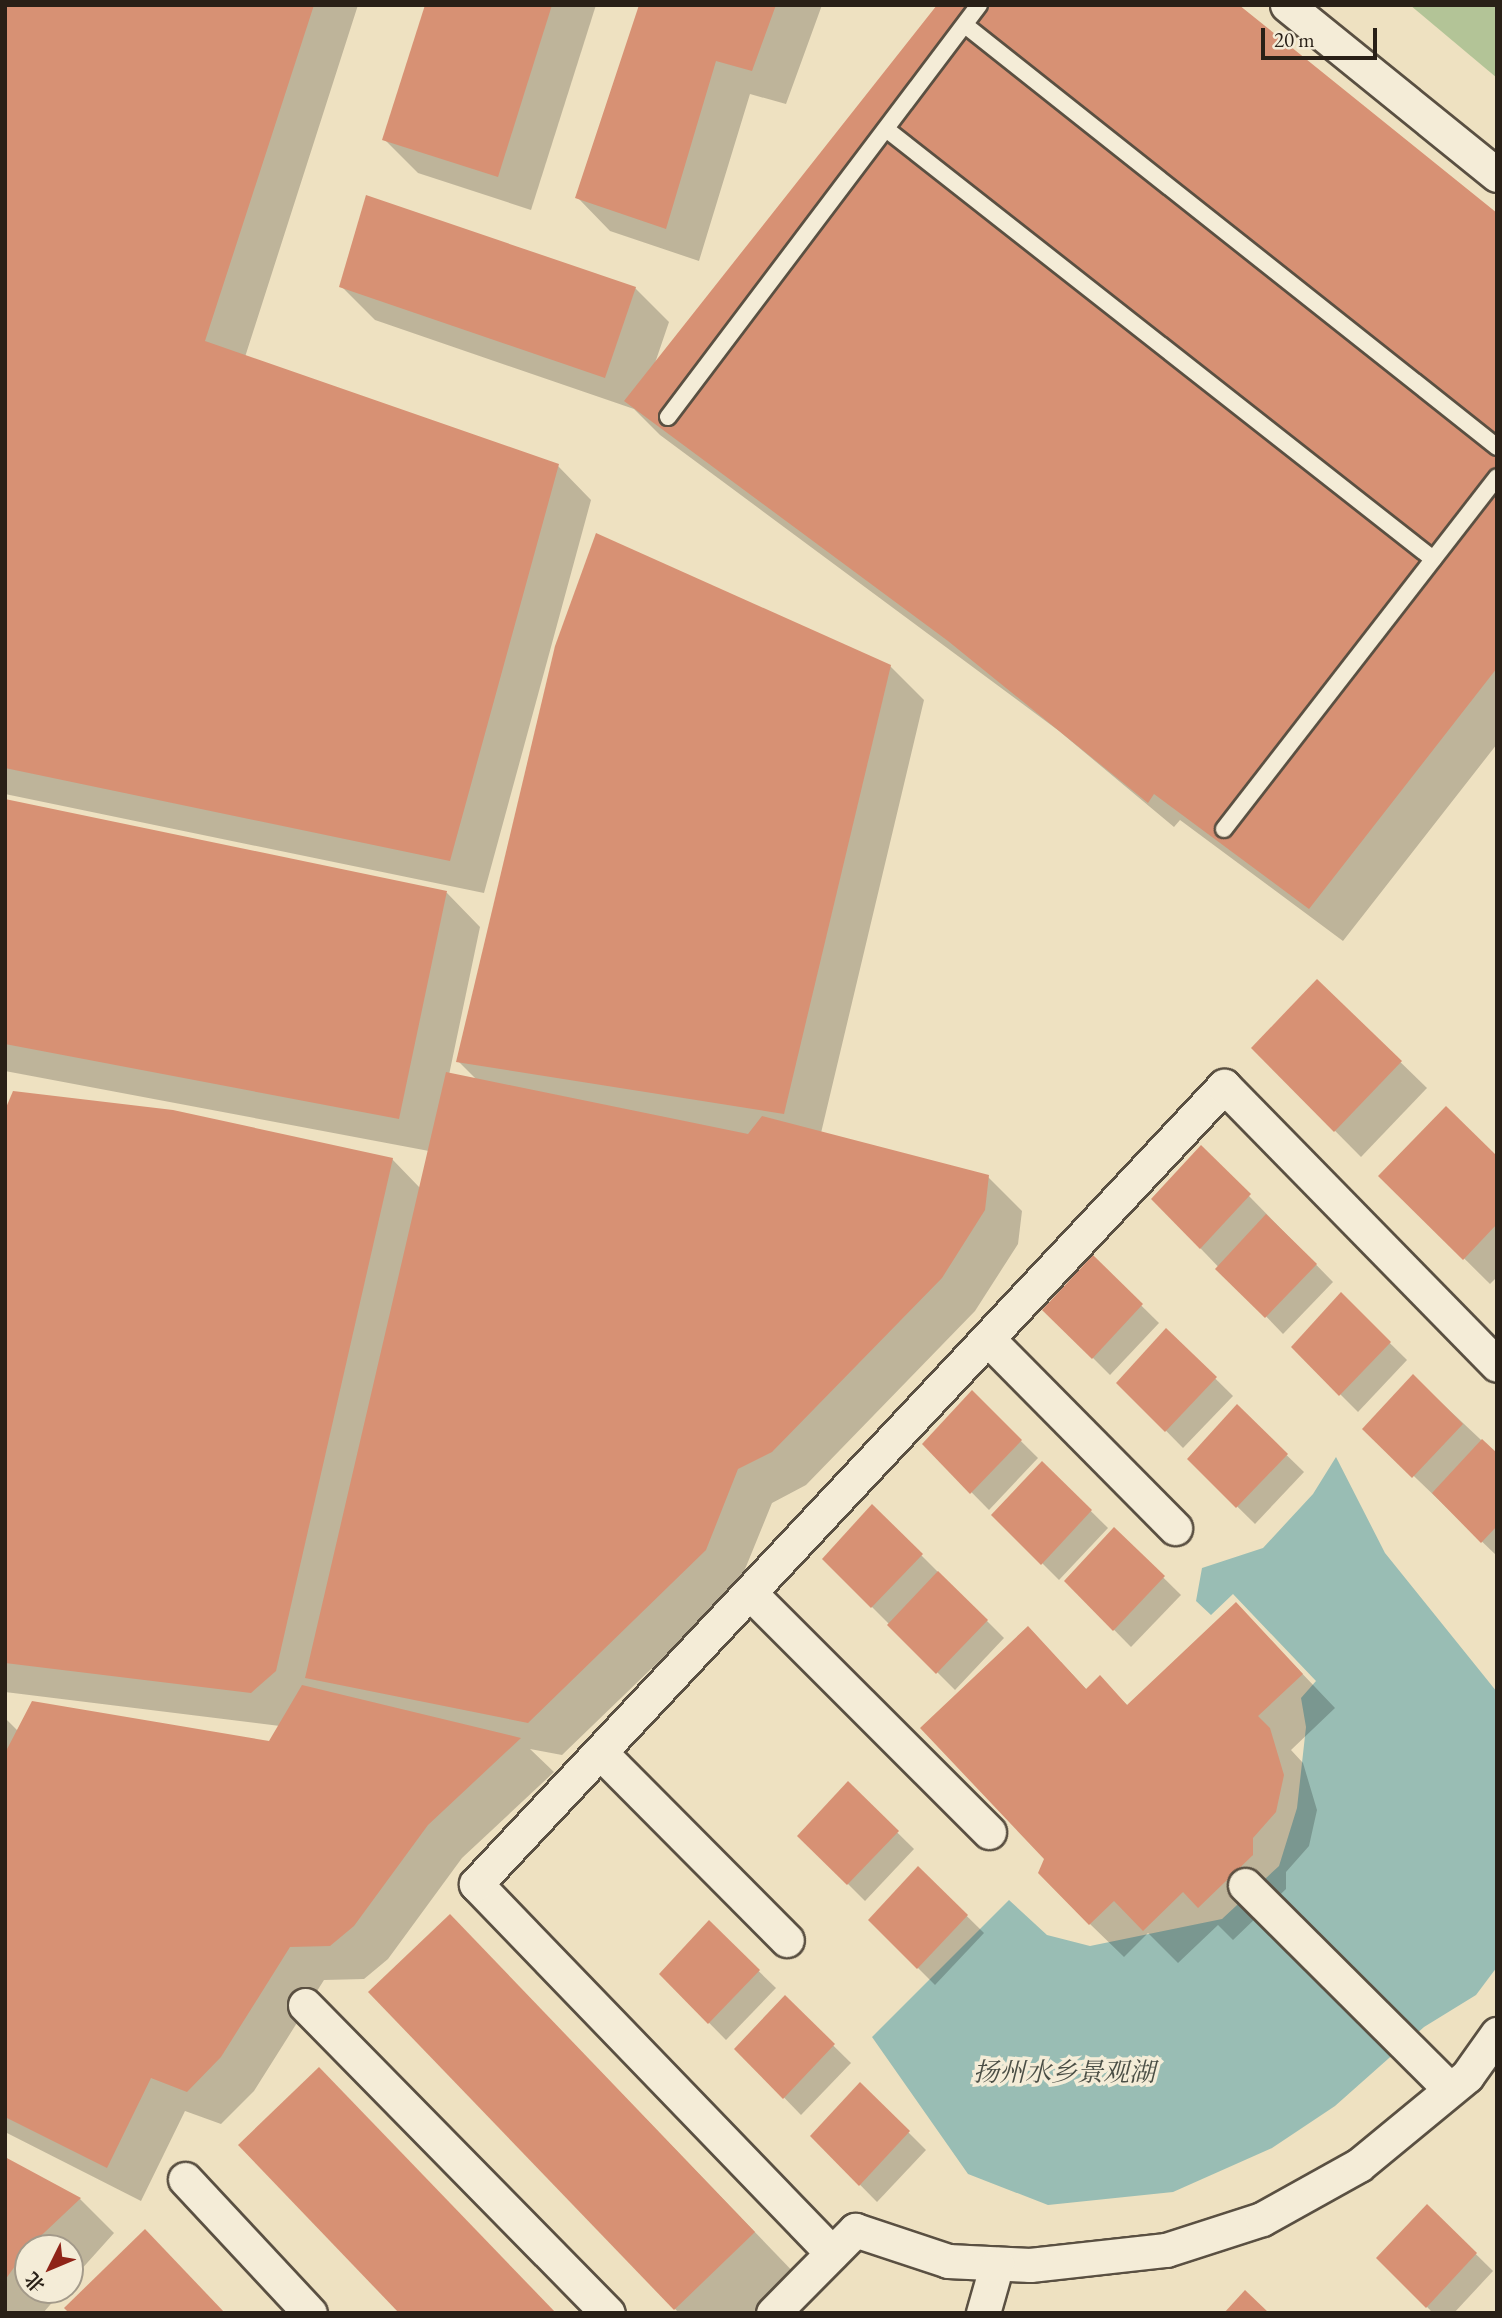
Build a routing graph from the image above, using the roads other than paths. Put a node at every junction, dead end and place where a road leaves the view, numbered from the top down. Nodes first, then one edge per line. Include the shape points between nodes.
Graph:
1 (979, 5) edge
2 (1287, 5) edge
3 (965, 25) junction
4 (886, 129) junction
5 (1497, 174) edge
6 (668, 417) dead end
7 (1497, 447) edge
8 (1497, 477) edge
9 (1433, 559) junction
10 (1224, 829) dead end
11 (988, 1339) junction
12 (1497, 1365) edge
13 (1175, 1528) dead end
14 (750, 1593) junction
15 (600, 1752) junction
16 (989, 1832) dead end
17 (1245, 1885) dead end
18 (787, 1940) dead end
19 (305, 2005) dead end
20 (1497, 2034) edge
21 (1450, 2089) junction
22 (185, 2179) dead end
23 (832, 2253) junction
24 (997, 2264) junction
25 (310, 2313) edge
26 (608, 2313) edge
27 (773, 2313) edge
28 (983, 2313) edge

1 - 3 lane
2 - 5 street
3 - 4 lane
3 - 7 lane
4 - 6 lane
4 - 9 lane
8 - 9 lane
9 - 10 lane
11 - 12 street via 1224,1086
11 - 13 street
11 - 14 street
14 - 15 street
14 - 16 street
15 - 18 street
15 - 23 street via 476,1884
17 - 21 street
19 - 26 street
20 - 21 street
21 - 24 street via 1359,2165 1262,2219 1166,2250
22 - 25 street
23 - 24 street via 855,2230 948,2261
23 - 27 street
24 - 28 street

